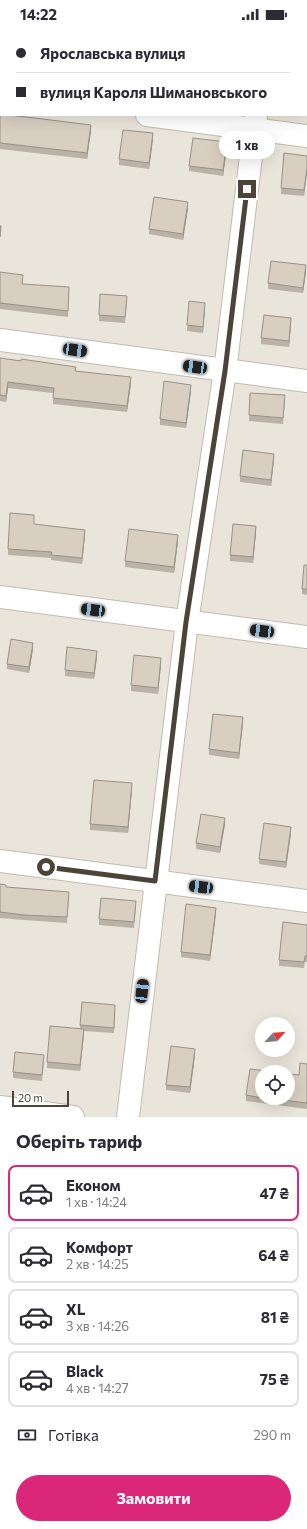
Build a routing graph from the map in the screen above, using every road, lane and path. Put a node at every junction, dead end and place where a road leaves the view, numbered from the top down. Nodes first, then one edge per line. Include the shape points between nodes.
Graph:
1 (162, 116) edge
2 (255, 122) edge
3 (307, 136) edge
4 (0, 340) edge
5 (225, 371) junction
6 (307, 381) edge
7 (0, 597) edge
8 (186, 622) junction
9 (307, 637) edge
10 (0, 861) edge
11 (155, 881) junction
12 (307, 901) edge
13 (0, 1107) edge
14 (73, 1117) edge
15 (128, 1117) edge

1 - 2 street
2 - 3 street
2 - 5 street
4 - 5 street
5 - 6 street
5 - 8 street
7 - 8 street
8 - 9 street
8 - 11 street
10 - 11 street
11 - 12 street
11 - 15 street
13 - 14 street

